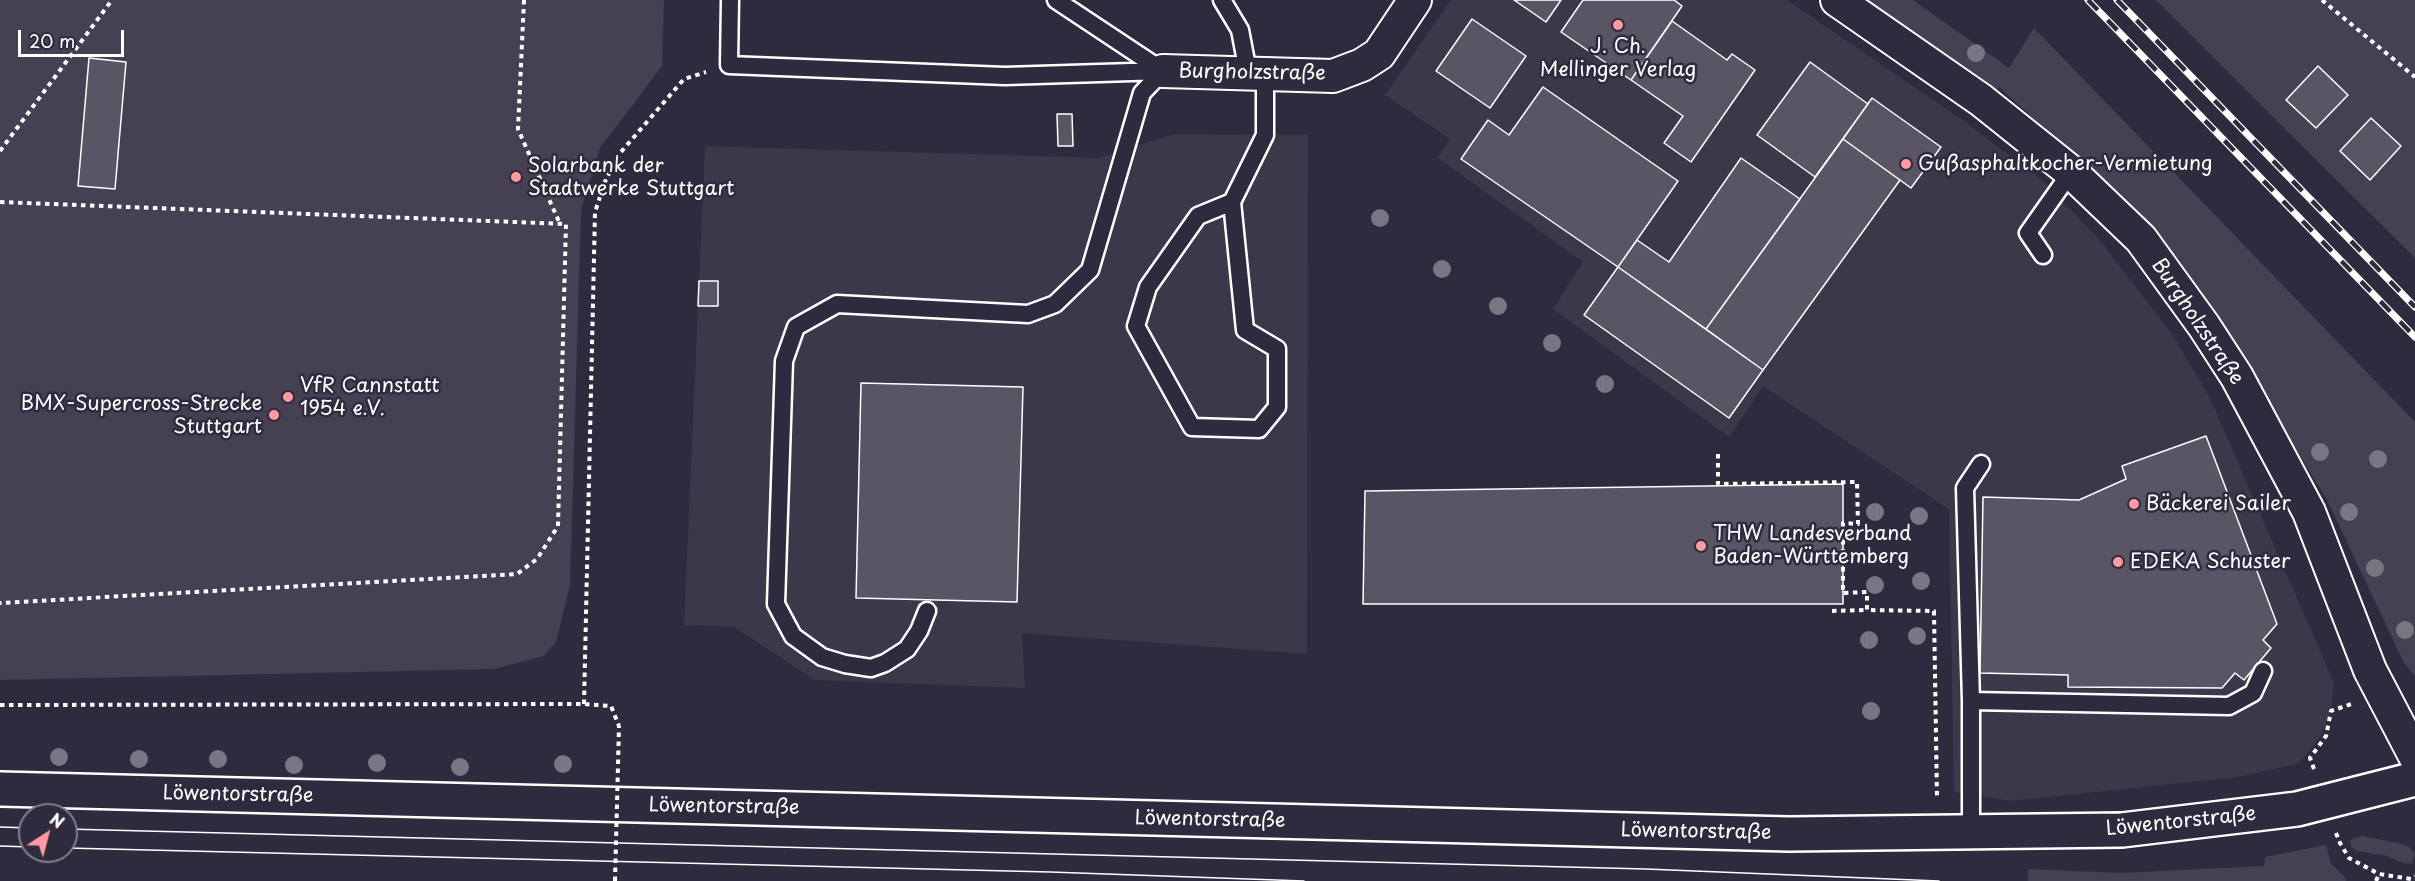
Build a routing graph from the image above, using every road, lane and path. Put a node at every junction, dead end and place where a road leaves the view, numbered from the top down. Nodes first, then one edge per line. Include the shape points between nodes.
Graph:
1 (112, 0) edge
2 (524, 0) edge
3 (730, 0) edge
4 (1056, 0) edge
5 (1222, 0) edge
6 (1415, 0) edge
7 (1837, 0) edge
8 (2322, 0) edge
9 (729, 65) junction
10 (1163, 71) junction
11 (1256, 73) junction
12 (2415, 77) edge
13 (0, 151) edge
14 (2071, 172) junction
15 (0, 202) edge
16 (1232, 202) junction
17 (560, 224) junction
18 (2043, 255) dead end
19 (1718, 454) dead end
20 (1981, 464) dead end
21 (0, 603) edge
22 (1867, 610) junction
23 (927, 611) dead end
24 (1832, 611) dead end
25 (2263, 671) dead end
26 (2382, 693) junction
27 (1971, 701) junction
28 (584, 704) junction
29 (0, 705) edge
30 (2415, 756) edge
31 (2415, 779) edge
32 (1937, 783) dead end
33 (0, 789) edge
34 (2325, 801) junction
35 (1971, 832) junction
36 (2379, 874) junction
37 (2413, 879) edge
38 (615, 881) edge
39 (2376, 881) edge

1 - 13 path
2 - 17 path via 518,129
3 - 9 lane
4 - 10 lane
5 - 11 lane via 1240,30
6 - 11 street, Burgholzstraße via 1379,54 1362,66 1333,76
7 - 14 street, Burgholzstraße via 1981,100
8 - 12 path
9 - 10 lane via 1005,76
9 - 28 path via 684,79 621,152 606,179 595,212
10 - 11 street, Burgholzstraße
10 - 23 lane via 1142,93 1090,270 1055,304 1028,314 837,304 796,327 784,361 776,604 793,636 822,657 871,668 907,649
11 - 16 lane via 1265,135
14 - 18 lane via 2028,234
14 - 26 street, Burgholzstraße via 2141,239 2237,378 2309,512
15 - 17 path
16 - 16 lane via 1198,216 1148,287 1136,326 1192,427 1259,429 1277,407 1277,349 1245,330
17 - 21 path via 566,224 558,526 537,558 517,574
19 - 22 path via 1718,484 1857,482 1858,524 1843,523 1843,593 1867,592
20 - 27 lane via 1965,488
22 - 24 path
22 - 32 path via 1934,611
25 - 27 lane via 2253,693 2229,706
26 - 30 street, Burgholzstraße
26 - 34 path via 2331,711 2326,736 2310,758
27 - 35 lane
28 - 29 path
28 - 38 path, bridge via 611,706 619,726
31 - 34 main road, Löwentorstraße
33 - 35 main road, Löwentorstraße via 1503,828 1788,834
34 - 35 main road, Löwentorstraße via 2297,809 2122,830
34 - 36 path via 2349,858
36 - 37 path
36 - 39 path

